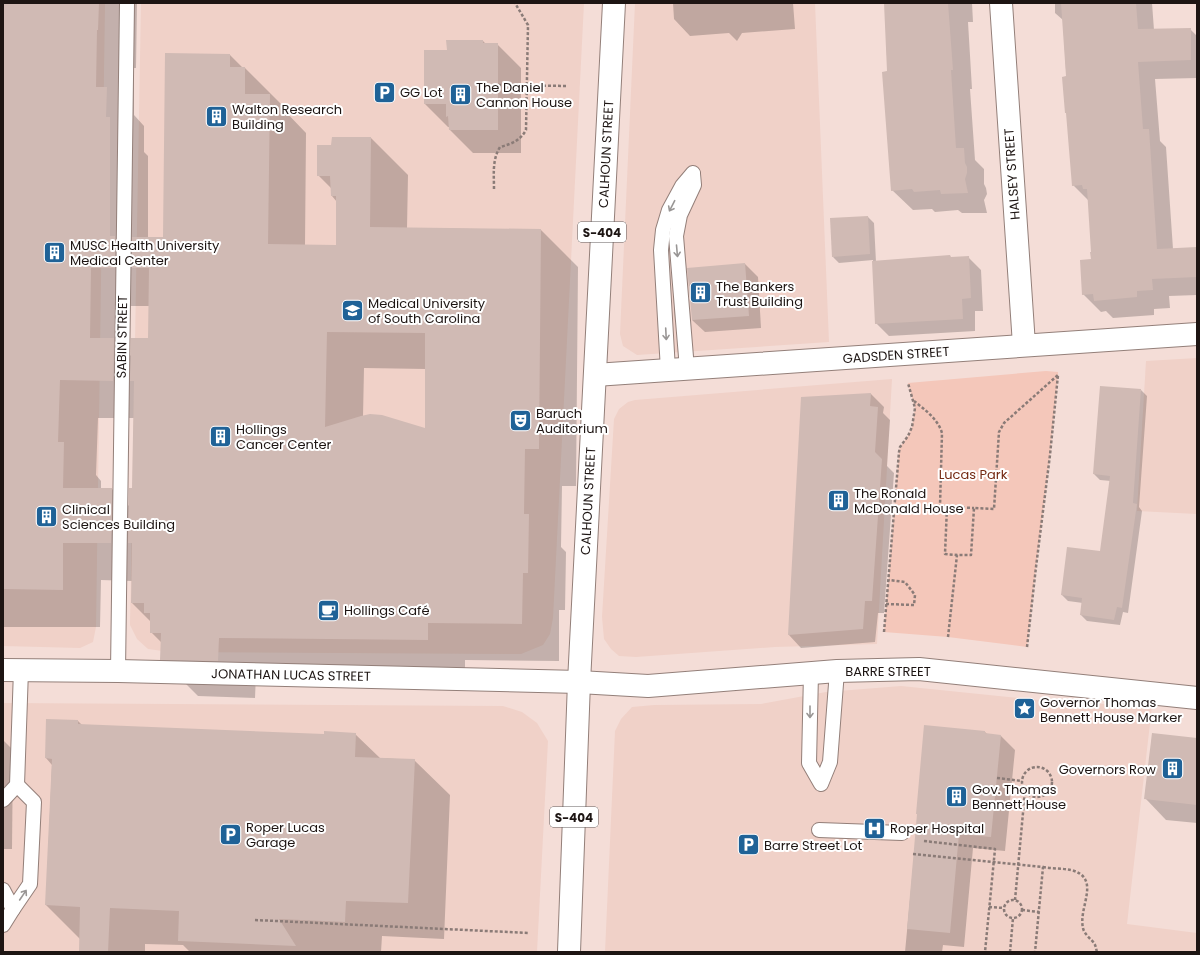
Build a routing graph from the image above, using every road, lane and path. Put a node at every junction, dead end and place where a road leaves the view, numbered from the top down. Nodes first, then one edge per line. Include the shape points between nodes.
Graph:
1 (127, 3) edge
2 (515, 3) edge
3 (614, 3) edge
4 (1001, 3) edge
5 (498, 85) dead end
6 (527, 85) junction
7 (567, 86) dead end
8 (693, 173) dead end
9 (494, 189) dead end
10 (1197, 334) edge
11 (1024, 345) junction
12 (677, 370) junction
13 (595, 375) junction
14 (908, 383) dead end
15 (913, 401) junction
16 (947, 507) junction
17 (974, 508) junction
18 (957, 555) junction
19 (889, 580) junction
20 (886, 604) junction
21 (884, 632) dead end
22 (948, 637) dead end
23 (1027, 647) dead end
24 (12, 670) edge
25 (118, 671) junction
26 (837, 671) junction
27 (811, 673) junction
28 (579, 682) junction
29 (1197, 698) edge
30 (997, 778) dead end
31 (1022, 781) junction
32 (17, 785) junction
33 (1025, 791) junction
34 (3, 800) edge
35 (819, 830) dead end
36 (902, 833) dead end
37 (917, 840) dead end
38 (908, 853) dead end
39 (993, 863) junction
40 (1018, 865) junction
41 (1043, 867) junction
42 (3, 890) edge
43 (1015, 900) junction
44 (989, 907) junction
45 (1004, 908) junction
46 (13, 909) junction
47 (1022, 910) junction
48 (1039, 912) junction
49 (1013, 918) junction
50 (255, 920) dead end
51 (3, 925) edge
52 (529, 934) dead end
53 (569, 952) edge
54 (985, 952) edge
55 (1010, 952) edge
56 (1035, 952) edge
57 (1097, 952) edge

1 - 25 lane, SABIN STREET
2 - 6 path via 528,25
3 - 13 street, CALHOUN STREET / S-404
4 - 11 street, HALSEY STREET
5 - 6 path
6 - 7 path
6 - 9 path via 526,130 518,140 500,147 497,152 494,161
8 -> 12 lane via 682,186 669,210 661,250
10 - 11 street, GADSDEN STREET
11 - 12 street, GADSDEN STREET
12 - 13 street, GADSDEN STREET
13 - 28 street, CALHOUN STREET / S-404
14 - 15 path
15 - 16 path via 926,411 942,433 940,506
15 - 19 path via 915,408 912,426 899,452
16 - 17 path
16 - 18 path via 945,554
17 - 18 path via 971,556
17 - 23 path via 994,509 999,432 1004,423 1058,373
18 - 22 path
19 - 20 path
19 - 20 path via 905,582 915,595 914,605
20 - 21 path
24 - 25 street, JONATHAN LUCAS STREET
24 - 32 lane
25 - 28 street, JONATHAN LUCAS STREET
26 - 27 street, BARRE STREET
27 -> 26 lane via 810,763 821,784 830,762
26 - 29 street, BARRE STREET via 919,670
27 - 28 street, BARRE STREET via 648,686
28 - 53 street, CALHOUN STREET / S-404
30 - 31 path
31 - 33 path
31 - 33 path via 1026,772 1036,767 1045,770 1051,776 1052,786 1046,794 1038,798 1028,795
32 - 34 lane
46 -> 32 lane via 30,884 34,802
33 - 40 path
35 - 36 lane
37 - 39 path via 995,849
38 - 39 path
39 - 40 path
39 - 44 path
40 - 41 path
40 - 43 path
41 - 48 path
41 - 57 path via 1070,870 1080,873 1086,879 1088,888 1082,916 1083,929 1095,944
42 - 46 lane
43 - 45 path via 1006,903
43 - 47 path via 1020,903
44 - 45 path
44 - 54 path
45 - 49 path via 1007,916
46 - 51 lane
47 - 48 path
47 - 49 path
48 - 56 path
49 - 55 path
50 - 52 path

